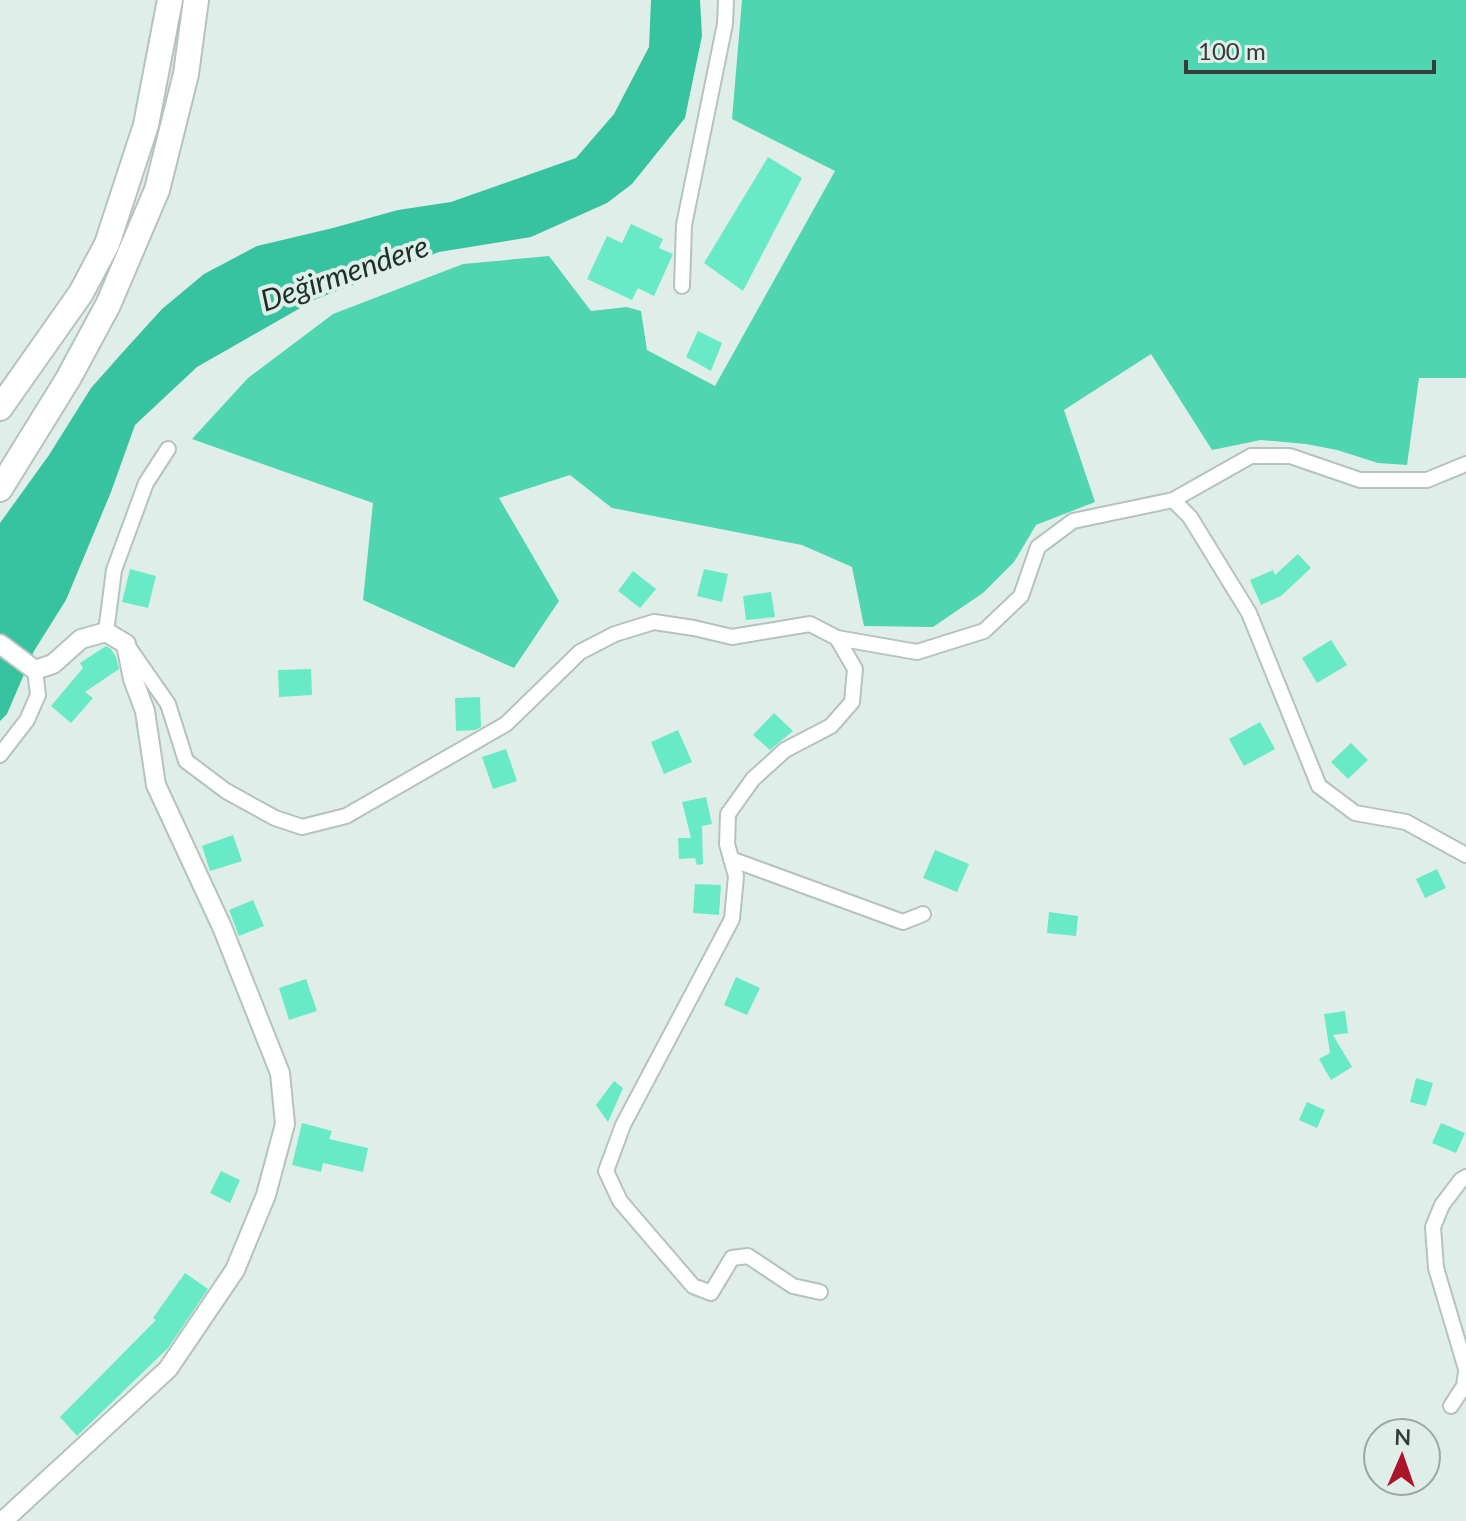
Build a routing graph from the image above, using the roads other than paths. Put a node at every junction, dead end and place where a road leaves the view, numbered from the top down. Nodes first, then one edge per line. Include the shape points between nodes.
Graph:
1 (170, 0) edge
2 (196, 0) edge
3 (726, 0) edge
4 (682, 286) dead end
5 (0, 408) edge
6 (168, 449) dead end
7 (1466, 464) edge
8 (0, 489) edge
9 (1173, 500) junction
10 (106, 632) junction
11 (837, 638) junction
12 (0, 644) edge
13 (126, 644) junction
14 (35, 670) junction
15 (0, 755) edge
16 (1466, 855) edge
17 (731, 859) junction
18 (923, 914) dead end
19 (1466, 1177) edge
20 (820, 1292) dead end
21 (1466, 1371) edge
22 (1451, 1406) dead end
23 (3, 1521) edge

1 - 5 highway via 146,125 107,244 81,293
2 - 8 highway via 186,74 157,190 108,305
3 - 4 street via 684,225
6 - 10 street via 146,483 114,570
7 - 9 street via 1427,480 1360,480 1290,456 1251,456
9 - 11 street via 1073,521 1038,547 1021,596 984,631 917,652
9 - 16 street via 1190,517 1249,613 1319,786 1355,813 1406,822
10 - 13 street
10 - 14 street via 81,639 53,664
11 - 13 street via 810,624 732,637 654,622 615,634 580,652 506,724 346,816 302,827 226,791 186,761 168,704
11 - 17 street via 855,669 852,702 831,726 785,750 753,779 728,814
12 - 14 street
13 - 23 street via 145,711 156,785 222,927 280,1073 285,1124 266,1195 235,1270 168,1369
14 - 15 street via 38,695 27,720
17 - 18 street via 903,922
17 - 20 street via 736,876 732,919 623,1125 606,1171 620,1201 693,1286 711,1293 732,1258 748,1256 793,1286
19 - 21 street via 1442,1205 1433,1227 1436,1268
21 - 22 street via 1464,1386

